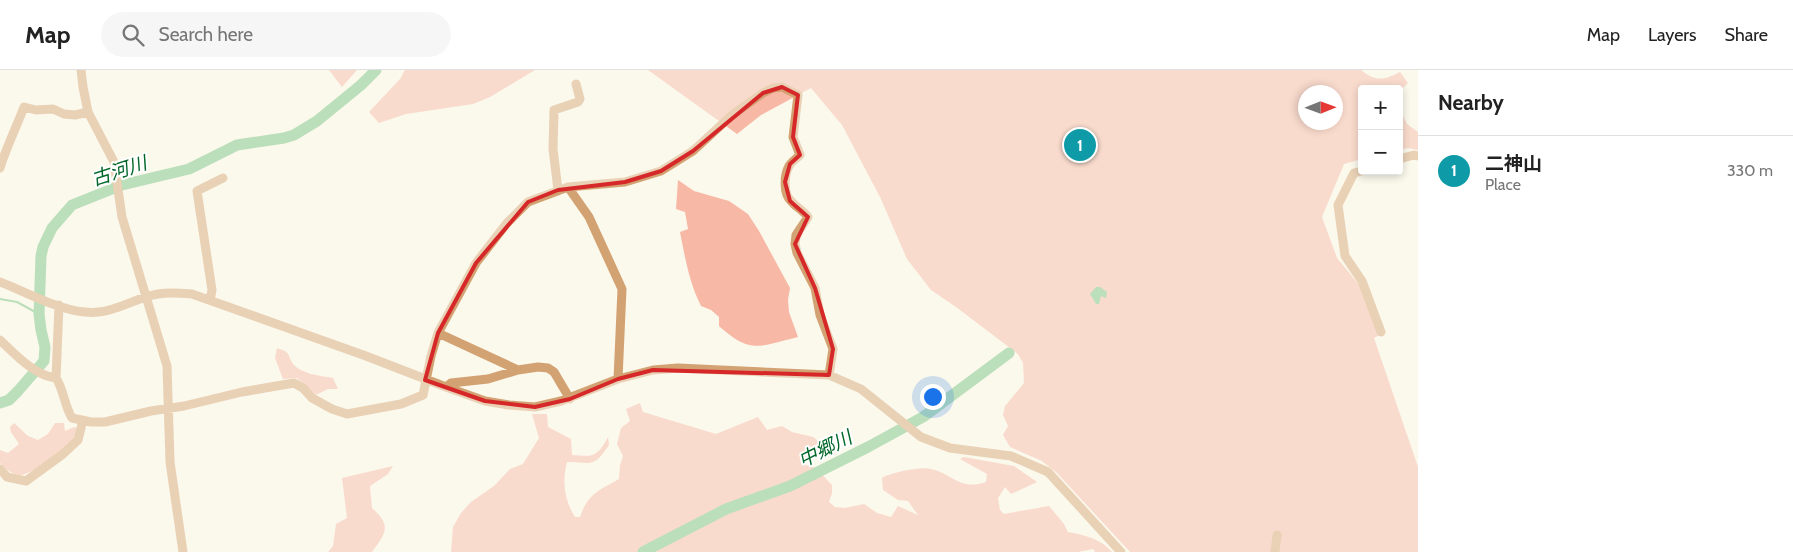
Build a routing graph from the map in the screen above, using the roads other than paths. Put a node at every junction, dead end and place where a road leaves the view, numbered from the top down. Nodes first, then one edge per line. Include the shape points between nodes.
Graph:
1 (81, 70) edge
2 (576, 84) dead end
3 (88, 112) junction
4 (1418, 156) edge
5 (1403, 158) edge
6 (0, 168) edge
7 (1358, 172) edge
8 (223, 178) dead end
9 (568, 187) junction
10 (558, 190) junction
11 (0, 282) edge
12 (146, 298) junction
13 (210, 300) junction
14 (57, 304) junction
15 (1381, 332) dead end
16 (438, 333) junction
17 (0, 340) edge
18 (518, 370) junction
19 (829, 375) junction
20 (52, 378) junction
21 (618, 378) junction
22 (425, 380) junction
23 (446, 387) junction
24 (570, 399) junction
25 (168, 409) junction
26 (83, 420) junction
27 (0, 469) edge
28 (1276, 535) dead end
29 (183, 552) edge
30 (1121, 552) edge
31 (1275, 552) edge

1 - 3 street
2 - 10 street via 578,102 554,110 553,149
3 - 6 street via 75,115 53,109 24,107
3 - 12 street via 114,162 127,233
4 - 5 street
7 - 15 street via 1354,173 1338,205 1345,256 1362,281
8 - 13 street via 197,190 212,290
9 - 10 street
9 - 19 street via 624,182 661,171 693,151 732,115 763,93 782,87 798,95 793,137 800,155 786,171 785,182 790,201 808,217 796,235 795,244 815,288 820,315 833,349
9 - 21 street via 589,217 622,289
10 - 16 street via 528,202 507,222 476,263
11 - 14 street
12 - 13 street via 173,293 192,294
12 - 14 street via 99,312 81,312
12 - 25 street via 167,366
13 - 22 street
14 - 20 street
16 - 18 street
16 - 22 street
17 - 20 street via 23,361
18 - 23 street via 488,379 451,383
18 - 24 street via 548,368 554,372
19 - 21 street via 678,368
19 - 30 street via 861,389 921,437 950,448 1011,456 1048,472
20 - 26 street via 60,385 72,418
21 - 24 street
22 - 23 street
22 - 25 street via 423,395 401,404 347,414 312,398 294,383
23 - 24 street via 485,401 509,405 535,407
25 - 26 street via 106,422
25 - 29 street via 170,462
26 - 27 street via 78,440 26,481 7,477
28 - 31 street

